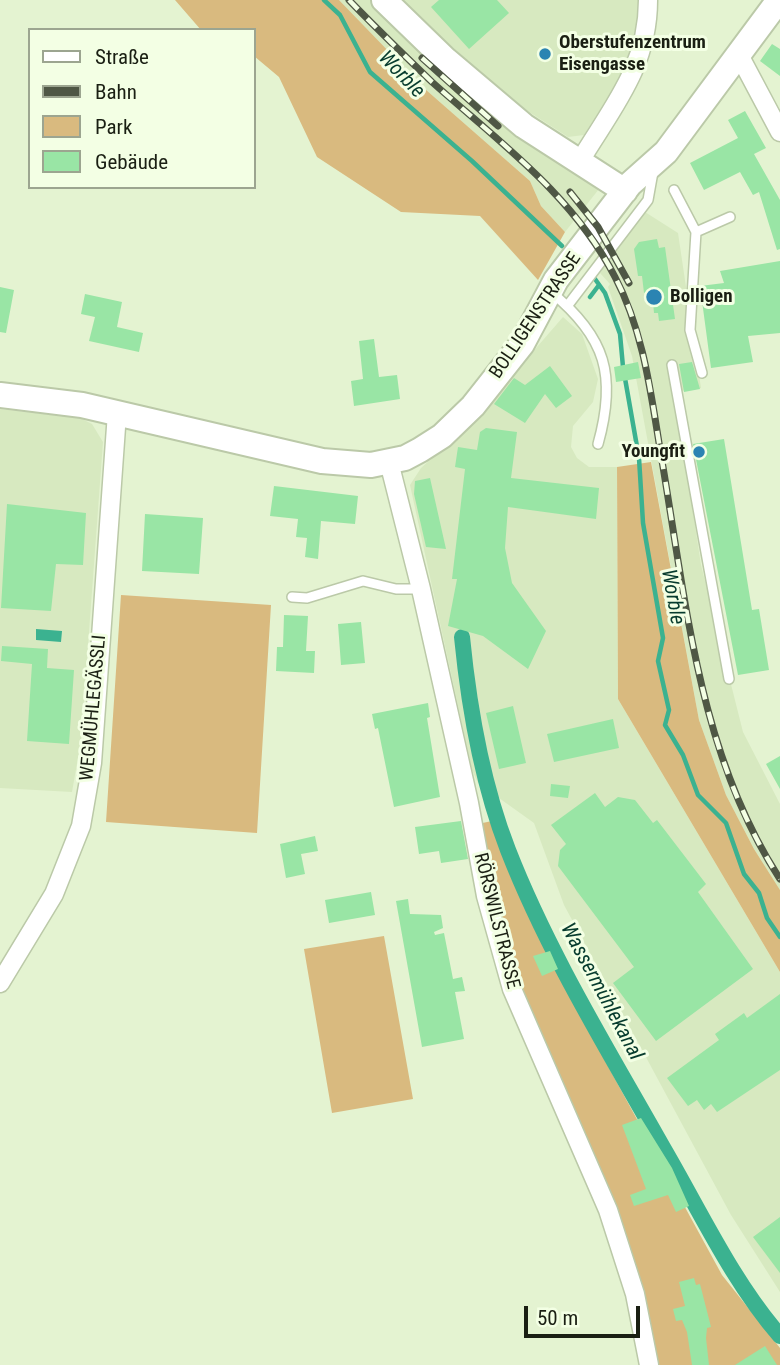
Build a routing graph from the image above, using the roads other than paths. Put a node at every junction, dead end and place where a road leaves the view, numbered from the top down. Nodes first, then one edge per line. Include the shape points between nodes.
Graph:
1 (384, 0) edge
2 (649, 0) edge
3 (779, 0) edge
4 (738, 53) junction
5 (780, 132) edge
6 (580, 161) junction
7 (655, 164) junction
8 (674, 190) dead end
9 (625, 191) junction
10 (730, 217) dead end
11 (695, 232) junction
12 (559, 298) junction
13 (672, 365) dead end
14 (702, 373) dead end
15 (0, 395) edge
16 (117, 413) junction
17 (598, 444) dead end
18 (389, 462) junction
19 (421, 589) junction
20 (292, 597) dead end
21 (729, 679) dead end
22 (0, 983) edge
23 (649, 1365) edge

1 - 6 main road via 487,96
2 - 6 street via 638,64
3 - 4 main road, BOLLIGENSTRASSE
4 - 5 street
4 - 7 main road, BOLLIGENSTRASSE
6 - 9 main road
7 - 9 main road, BOLLIGENSTRASSE
7 - 12 lane via 648,200
8 - 11 lane
9 - 12 main road, BOLLIGENSTRASSE
10 - 11 lane
11 - 14 lane via 690,330
12 - 17 lane via 592,332 606,374 608,398
12 - 18 main road, BOLLIGENSTRASSE via 468,412 425,448
13 - 21 lane
15 - 16 main road, BOLLIGENSTRASSE
16 - 18 main road, BOLLIGENSTRASSE via 322,461
16 - 22 street, WEGMÜHLEGÄSSLI via 92,763 81,826 54,894
18 - 19 street, RÖRSWILSTRASSE
19 - 20 lane via 363,582 307,598
19 - 23 street, RÖRSWILSTRASSE via 486,896 512,989 608,1210 635,1294

